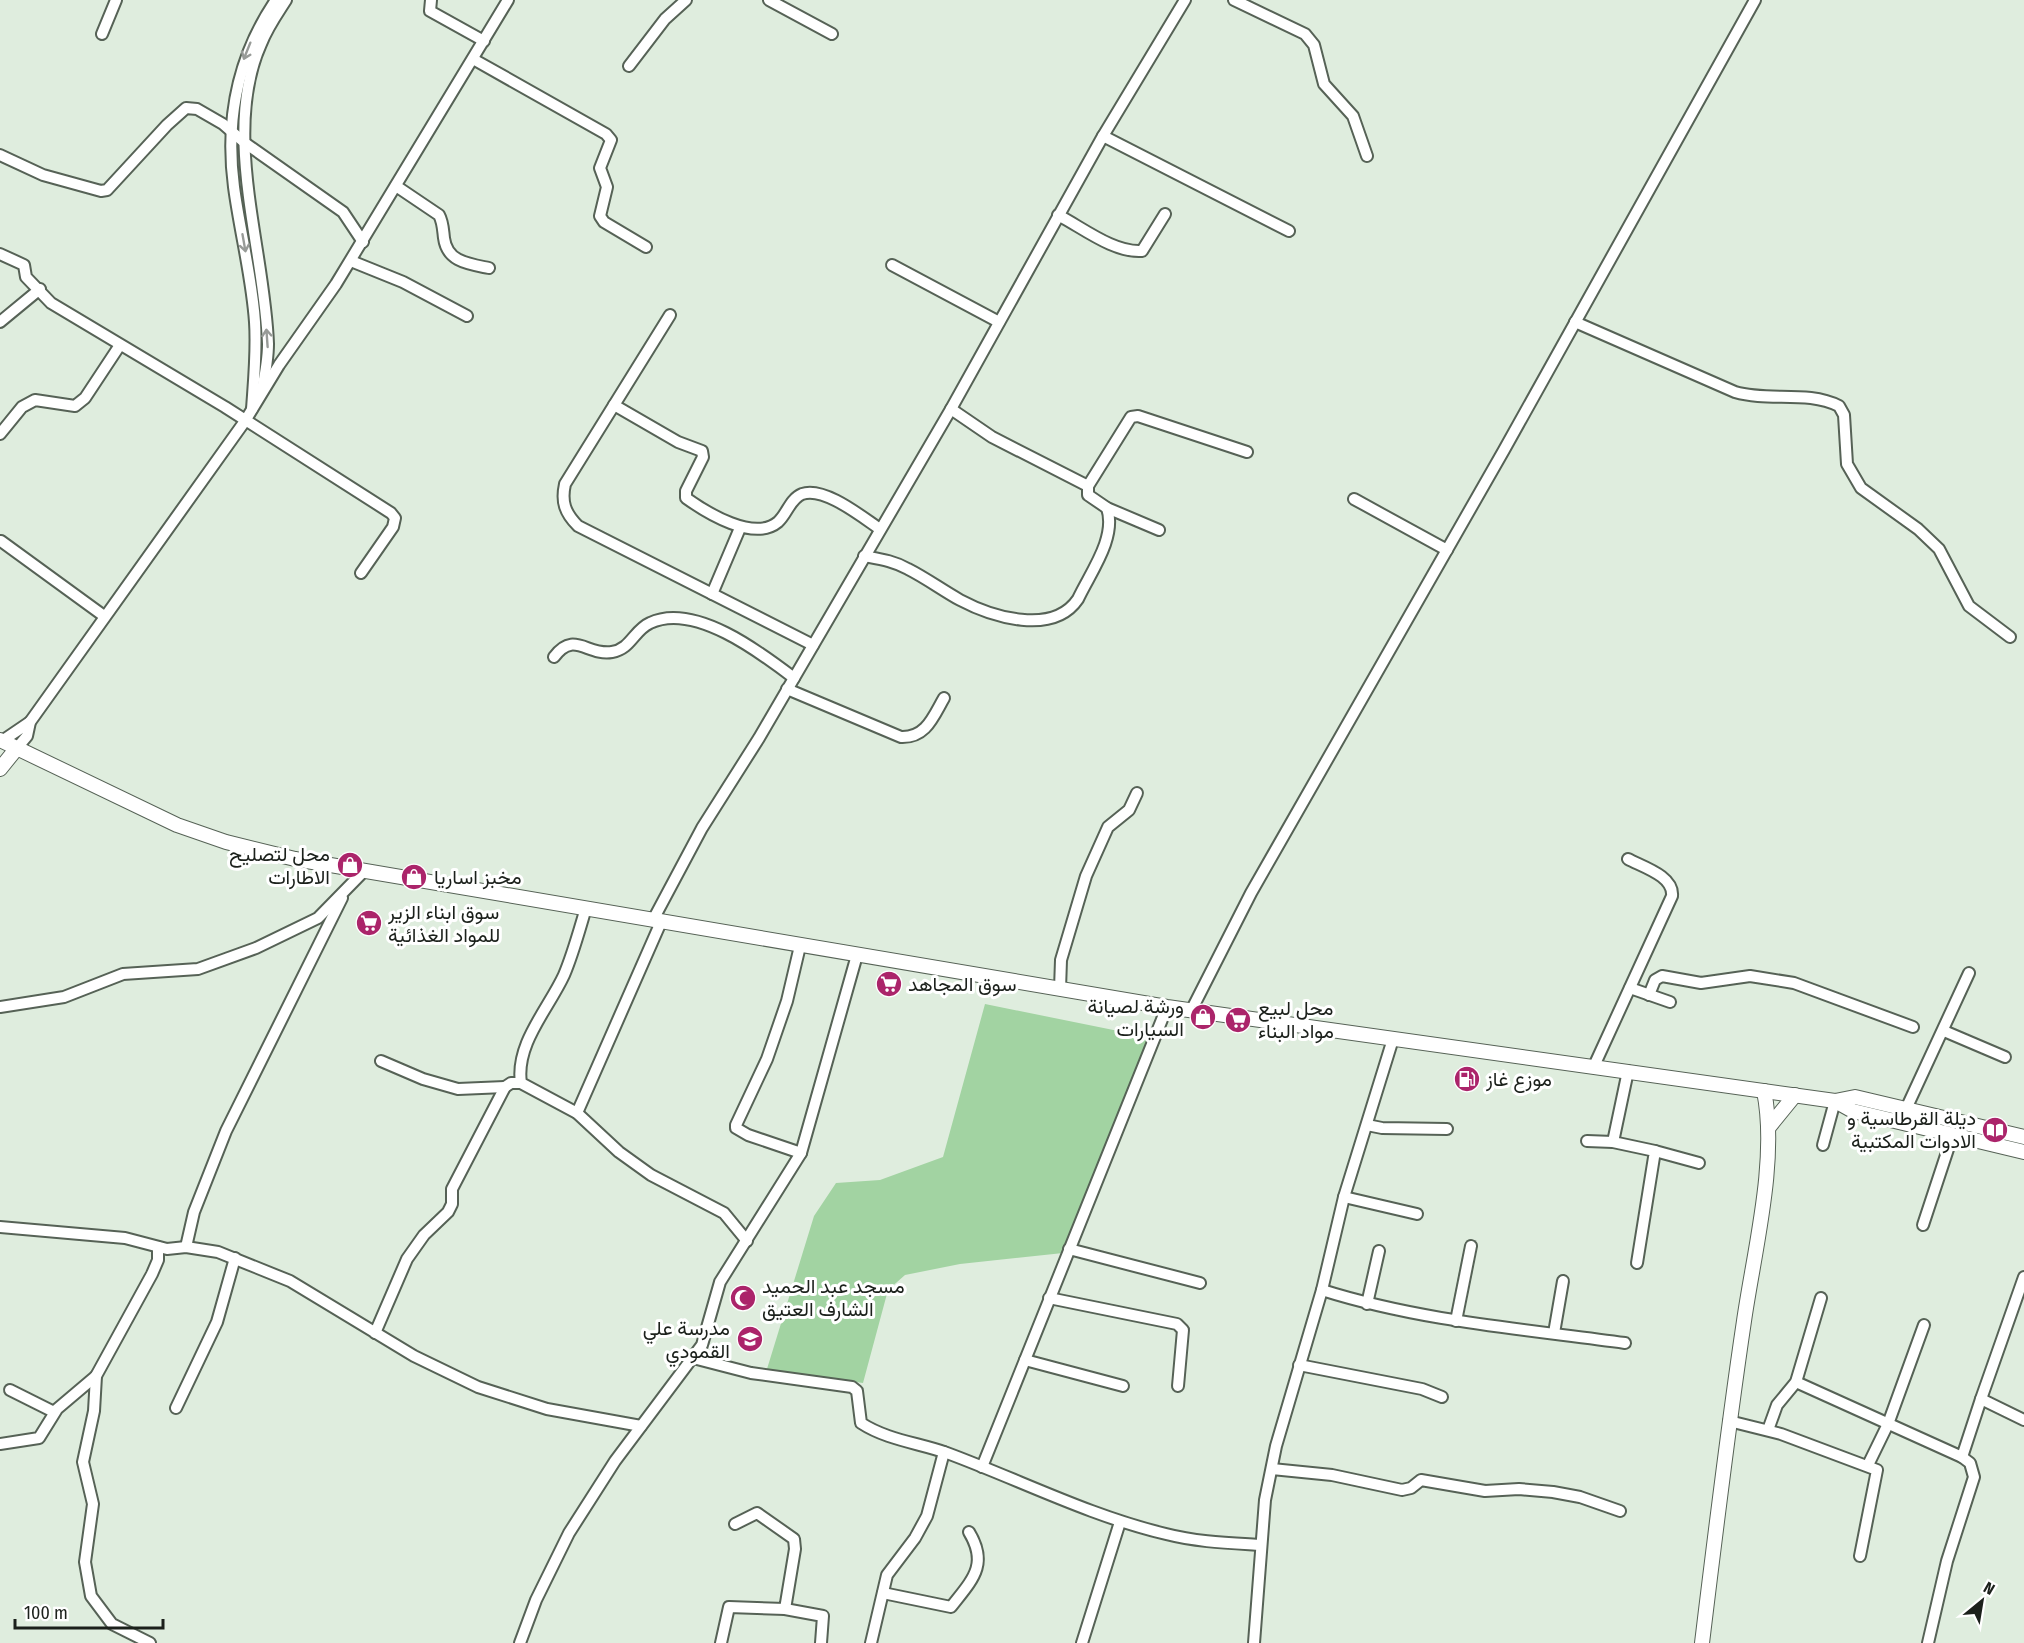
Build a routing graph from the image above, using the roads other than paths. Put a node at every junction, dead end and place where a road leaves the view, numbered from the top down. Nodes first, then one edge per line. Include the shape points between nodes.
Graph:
1 (116, 0) edge
2 (276, 0) edge
3 (286, 0) edge
4 (431, 0) edge
5 (508, 0) edge
6 (686, 0) edge
7 (769, 0) edge
8 (1185, 0) edge
9 (1234, 0) edge
10 (1755, 0) edge
11 (102, 34) dead end
12 (832, 34) dead end
13 (484, 41) junction
14 (473, 59) junction
15 (629, 66) dead end
16 (234, 134) junction
17 (1103, 136) junction
18 (245, 143) junction
19 (0, 155) edge
20 (1367, 156) dead end
21 (396, 186) junction
22 (1165, 214) dead end
23 (1058, 215) junction
24 (1289, 231) dead end
25 (363, 242) junction
26 (646, 247) dead end
27 (0, 254) edge
28 (351, 261) junction
29 (892, 265) dead end
30 (489, 268) dead end
31 (40, 289) junction
32 (670, 315) dead end
33 (467, 316) dead end
34 (0, 322) edge
35 (999, 322) junction
36 (1575, 322) junction
37 (120, 345) junction
38 (262, 396) junction
39 (614, 405) junction
40 (951, 409) junction
41 (252, 410) junction
42 (245, 421) junction
43 (0, 435) edge
44 (1247, 452) dead end
45 (1088, 486) junction
46 (1354, 500) dead end
47 (1107, 508) junction
48 (740, 528) junction
49 (880, 529) junction
50 (1159, 530) dead end
51 (0, 541) edge
52 (1447, 550) junction
53 (864, 556) junction
54 (361, 573) dead end
55 (712, 594) junction
56 (104, 616) junction
57 (2010, 637) dead end
58 (813, 645) junction
59 (554, 657) dead end
60 (794, 678) junction
61 (787, 689) junction
62 (944, 698) dead end
63 (30, 722) junction
64 (1, 741) edge
65 (17, 748) junction
66 (0, 769) edge
67 (1137, 793) dead end
68 (1628, 859) dead end
69 (364, 871) junction
70 (346, 889) junction
71 (586, 908) junction
72 (657, 921) junction
73 (800, 946) junction
74 (856, 956) junction
75 (1969, 973) dead end
76 (1630, 988) junction
77 (1060, 989) junction
78 (1649, 995) junction
79 (1670, 1002) dead end
80 (0, 1007) edge
81 (1167, 1007) junction
82 (1191, 1011) junction
83 (1913, 1026) dead end
84 (1944, 1031) junction
85 (1393, 1039) junction
86 (2005, 1057) dead end
87 (381, 1061) dead end
88 (1594, 1066) junction
89 (1628, 1071) junction
90 (522, 1083) junction
91 (505, 1087) junction
92 (1764, 1091) junction
93 (1795, 1095) junction
94 (1835, 1101) junction
95 (1906, 1109) junction
96 (577, 1113) junction
97 (1367, 1125) junction
98 (1769, 1127) junction
99 (1447, 1129) dead end
100 (1953, 1134) junction
101 (2024, 1137) edge
102 (1587, 1141) dead end
103 (1613, 1142) junction
104 (1823, 1145) dead end
105 (1655, 1151) junction
106 (2024, 1152) edge
107 (801, 1153) junction
108 (1699, 1163) dead end
109 (1344, 1197) junction
110 (1417, 1214) dead end
111 (1923, 1225) dead end
112 (0, 1227) edge
113 (747, 1241) junction
114 (1471, 1246) dead end
115 (186, 1247) junction
116 (158, 1248) junction
117 (1069, 1249) junction
118 (1379, 1251) dead end
119 (235, 1258) junction
120 (1637, 1263) dead end
121 (2024, 1277) edge
122 (1563, 1281) dead end
123 (1200, 1283) dead end
124 (1322, 1290) junction
125 (1049, 1298) junction
126 (1821, 1298) dead end
127 (1367, 1304) junction
128 (1456, 1321) junction
129 (1924, 1325) dead end
130 (375, 1333) junction
131 (1554, 1333) junction
132 (1624, 1342) dead end
133 (693, 1358) junction
134 (1025, 1360) junction
135 (1299, 1365) junction
136 (96, 1376) junction
137 (1796, 1382) junction
138 (1123, 1386) dead end
139 (1178, 1386) dead end
140 (10, 1390) dead end
141 (1442, 1397) dead end
142 (1982, 1399) junction
143 (176, 1408) dead end
144 (54, 1412) junction
145 (2024, 1420) edge
146 (1729, 1421) junction
147 (1888, 1424) junction
148 (641, 1425) junction
149 (1768, 1430) junction
150 (0, 1444) edge
151 (944, 1452) junction
152 (1962, 1457) junction
153 (1868, 1465) junction
154 (982, 1467) junction
155 (1272, 1469) junction
156 (1620, 1511) dead end
157 (1120, 1521) junction
158 (735, 1524) dead end
159 (969, 1532) dead end
160 (1261, 1545) junction
161 (1860, 1556) dead end
162 (883, 1593) junction
163 (785, 1609) junction
164 (150, 1643) edge
165 (520, 1643) edge
166 (721, 1643) edge
167 (821, 1643) edge
168 (872, 1643) edge
169 (1082, 1643) edge
170 (1254, 1643) edge
171 (1702, 1643) edge
172 (1928, 1643) edge

1 - 11 street
2 -> 16 street via 243,62
3 - 18 street via 260,45 249,85
4 - 13 street via 430,11
5 - 13 street
6 - 15 street via 665,19
7 - 12 street
8 - 17 street
9 - 20 street via 1305,34 1314,45 1324,84 1353,116
10 - 36 street
13 - 14 street
14 - 21 street
14 - 26 street via 606,134 610,140 600,168 608,187 600,216
16 - 18 street
16 - 19 street via 203,112 186,108 111,187 101,190 43,175
16 -> 41 street via 234,185 255,321
17 - 23 street
17 - 24 street
18 - 25 street via 343,212
38 -> 18 street via 268,346 261,268 245,177
21 - 25 street
21 - 30 street via 439,215 448,251 458,261
22 - 23 street via 1142,251 1122,249
23 - 35 street
25 - 28 street
27 - 31 street via 24,265 26,277
28 - 33 street via 403,282
28 - 38 street
29 - 35 street
31 - 34 street
31 - 37 street via 51,303
32 - 39 street
35 - 40 street
36 - 52 street
36 - 57 street via 1735,392 1814,398 1839,406 1844,415 1847,464 1861,488 1939,549 1969,606
37 - 42 street
37 - 43 street via 75,406 35,400 22,407
38 - 41 street
39 - 48 street via 678,442 702,451 704,458 686,498
39 - 55 street via 565,484 562,498 566,512 578,526
40 - 45 street via 1020,453
40 - 49 street
41 - 42 street
42 - 54 street via 395,518 393,527
42 - 56 street
44 - 45 street via 1133,416
45 - 47 street via 1089,497
46 - 52 street
47 - 50 street
47 - 53 street via 1111,520 1107,538 1078,599 1072,609 1048,618 1015,619 981,609 898,564
48 - 49 street via 775,524 795,499 812,494 842,504
48 - 55 street
49 - 53 street
51 - 56 street
52 - 82 street via 1251,893
53 - 58 street
55 - 58 street
56 - 63 street
58 - 60 street
59 - 60 street via 560,649 574,644 602,653 613,652 628,645 648,624 679,617 708,625 767,657
60 - 61 street
61 - 62 street via 901,737 918,735 926,729
61 - 72 street via 702,828
63 - 64 street
63 - 65 street via 27,736
64 - 65 main road
65 - 66 main road
65 - 69 main road via 193,831 272,853
67 - 77 street via 1130,810 1108,827 1086,876 1061,960
68 - 76 street via 1666,880 1673,892
69 - 70 street
69 - 71 main road
70 - 80 street via 318,918 256,948 198,969 123,974 64,997
70 - 115 street via 226,1131 194,1212
71 - 72 main road
71 - 90 street via 564,975 524,1050
72 - 73 main road
72 - 96 street
73 - 74 main road
73 - 107 street via 767,1059 736,1128
74 - 77 main road
74 - 107 street
75 - 84 street
76 - 78 street
76 - 88 street
77 - 81 main road
78 - 79 street
78 - 83 street via 1662,976 1701,983 1750,976 1794,983
81 - 82 main road
81 - 117 street
82 - 85 main road
84 - 86 street
84 - 95 street
85 - 88 main road
85 - 97 street
87 - 91 street via 459,1089
88 - 89 main road
89 - 92 main road
89 - 103 street
90 - 91 street
90 - 96 street
91 - 130 street via 452,1189 448,1212 407,1259
92 - 93 main road
92 - 98 main road
93 - 94 main road
93 - 98 main road
94 - 95 main road via 1855,1097
94 - 100 main road via 1853,1111
94 - 104 street
95 - 101 main road
96 - 113 street via 651,1175 724,1213
97 - 99 street
97 - 109 street
98 - 146 main road via 1767,1165
100 - 106 main road
100 - 111 street
102 - 103 street
103 - 105 street
105 - 108 street
105 - 120 street
107 - 113 street
109 - 110 street
109 - 124 street
112 - 116 street via 134,1240
113 - 133 street via 720,1282 708,1330
114 - 128 street
115 - 116 street
115 - 119 street
116 - 136 street via 156,1268
117 - 123 street
117 - 125 street
118 - 127 street
119 - 130 street via 290,1281
119 - 143 street via 217,1322
121 - 142 street
122 - 131 street
124 - 127 street
124 - 135 street
125 - 134 street
125 - 139 street via 1177,1324 1183,1330
126 - 137 street
127 - 128 street
128 - 131 street
129 - 147 street
130 - 148 street via 436,1367 501,1395 547,1409
131 - 132 street
133 - 148 street
133 - 151 street via 751,1373 852,1387 857,1391 863,1425
134 - 138 street
134 - 154 street
135 - 141 street via 1422,1389
135 - 155 street
136 - 144 street
136 - 164 street via 94,1411 83,1453 93,1504 85,1562 87,1585 97,1607 112,1624
137 - 147 street
137 - 149 street via 1777,1405
140 - 144 street
142 - 145 street
142 - 152 street
144 - 150 street via 39,1438
146 - 149 street
146 - 171 main road
147 - 152 street
147 - 153 street
148 - 165 street via 569,1533 536,1599
149 - 153 street
151 - 154 street
151 - 162 street via 927,1516 890,1569
152 - 172 street via 1970,1463 1974,1477 1947,1561
153 - 161 street via 1877,1470
154 - 157 street
155 - 156 street via 1332,1475 1402,1490 1421,1480 1485,1491 1535,1489 1580,1497
155 - 160 street
157 - 160 street via 1179,1537
157 - 169 street
158 - 163 street via 757,1513 794,1539
159 - 162 street via 978,1548 977,1570 951,1607
160 - 170 street
162 - 168 street
163 - 166 street via 729,1607
163 - 167 street via 823,1616

